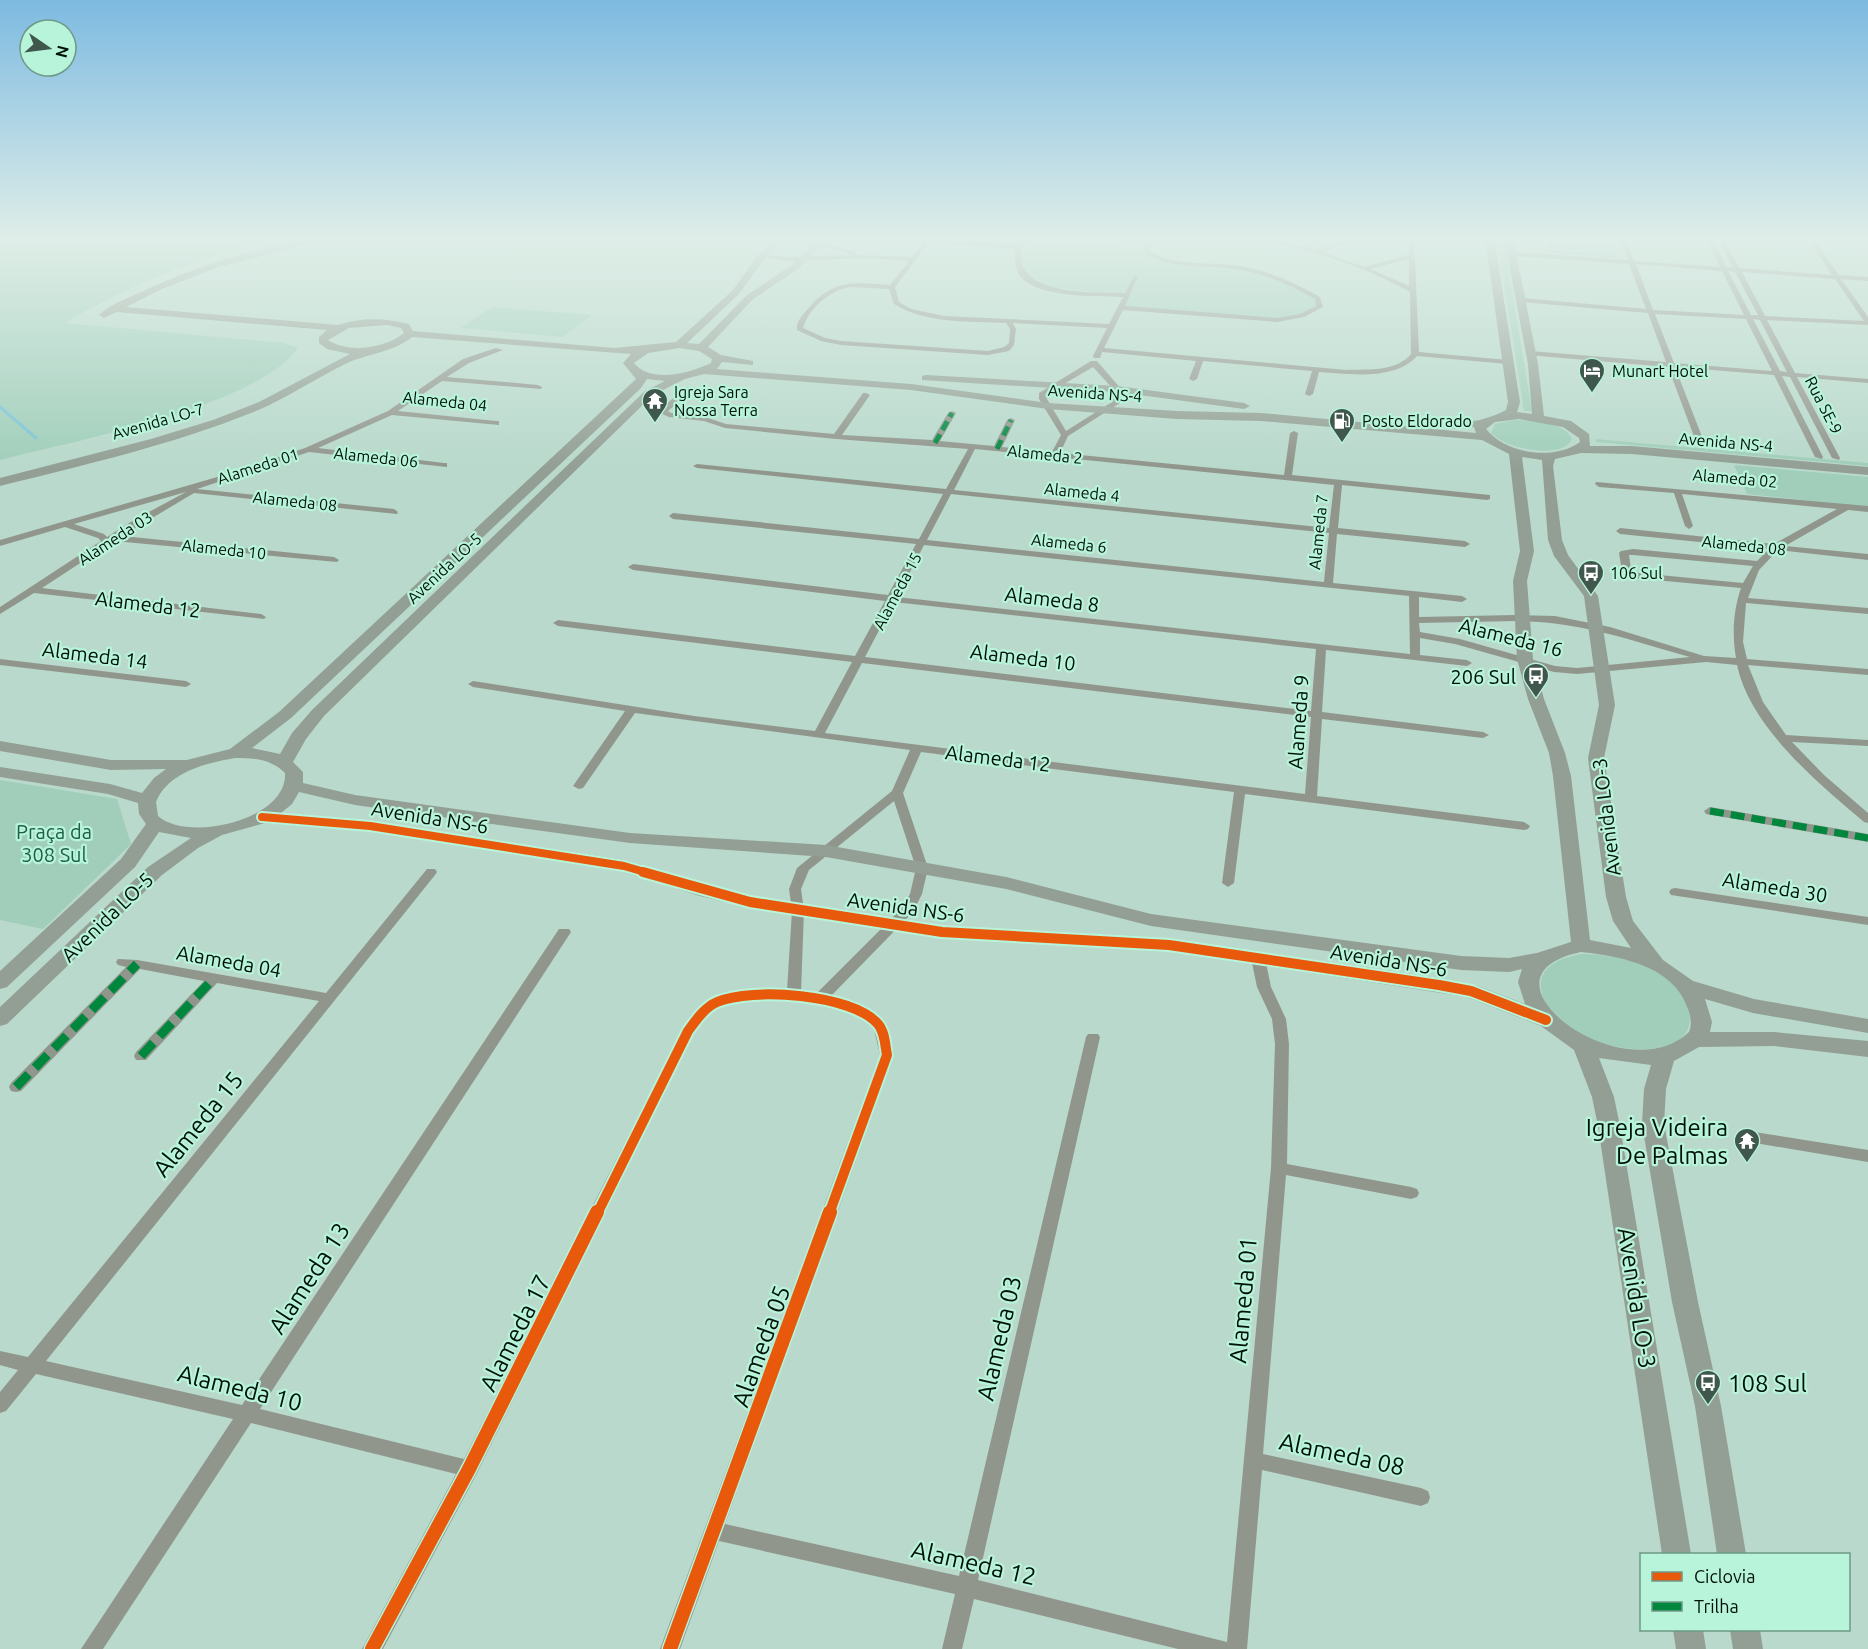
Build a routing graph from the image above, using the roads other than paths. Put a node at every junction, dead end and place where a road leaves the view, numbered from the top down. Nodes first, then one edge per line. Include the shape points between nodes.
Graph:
1 (106, 314) edge
2 (172, 314) edge
3 (712, 314) edge
4 (734, 314) edge
5 (807, 314) edge
6 (926, 314) edge
7 (1118, 314) edge
8 (1198, 314) edge
9 (1308, 314) edge
10 (1412, 314) edge
11 (1501, 314) edge
12 (1523, 314) edge
13 (1650, 314) edge
14 (1664, 314) edge
15 (1748, 314) edge
16 (1761, 314) edge
17 (1008, 320) junction
18 (1751, 320) junction
19 (1764, 320) junction
20 (1868, 323) edge
21 (1111, 326) junction
22 (338, 328) junction
23 (1868, 331) edge
24 (410, 334) junction
25 (399, 342) junction
26 (325, 343) junction
27 (679, 345) junction
28 (702, 348) junction
29 (370, 350) junction
30 (499, 350) junction
31 (645, 350) junction
32 (1100, 350) junction
33 (1415, 354) junction
34 (1531, 355) junction
35 (718, 358) junction
36 (1200, 359) junction
37 (1508, 362) junction
38 (628, 363) junction
39 (1094, 363) junction
40 (1670, 367) junction
41 (1316, 370) junction
42 (705, 371) junction
43 (640, 374) junction
44 (318, 375) junction
45 (1778, 376) junction
46 (681, 377) junction
47 (1795, 377) junction
48 (441, 379) junction
49 (1193, 379) dead end
50 (1056, 383) junction
51 (1868, 383) edge
52 (538, 387) dead end
53 (1117, 389) junction
54 (1309, 394) dead end
55 (866, 395) dead end
56 (701, 396) dead end
57 (1048, 406) junction
58 (1106, 411) junction
59 (392, 412) junction
60 (952, 412) dead end
61 (1504, 416) junction
62 (1538, 417) junction
63 (1011, 420) dead end
64 (496, 423) dead end
65 (1482, 423) junction
66 (1294, 433) dead end
67 (1065, 435) junction
68 (836, 437) junction
69 (1484, 437) junction
70 (935, 443) junction
71 (1583, 443) junction
72 (973, 446) junction
73 (1702, 447) junction
74 (997, 449) junction
75 (308, 450) junction
76 (1515, 452) junction
77 (1054, 454) junction
78 (1549, 456) junction
79 (1819, 456) junction
80 (1836, 458) junction
81 (1868, 461) edge
82 (444, 465) dead end
83 (697, 466) dead end
84 (1868, 471) edge
85 (234, 475) junction
86 (1288, 477) junction
87 (0, 482) edge
88 (1338, 482) junction
89 (1599, 484) dead end
90 (196, 490) junction
91 (1677, 491) junction
92 (948, 494) junction
93 (1487, 497) dead end
94 (1847, 507) junction
95 (1868, 509) edge
96 (394, 512) dead end
97 (673, 516) dead end
98 (63, 524) junction
99 (1689, 526) dead end
100 (1335, 531) junction
101 (1620, 531) dead end
102 (111, 540) junction
103 (0, 543) edge
104 (922, 543) junction
105 (1464, 544) dead end
106 (1775, 548) junction
107 (1868, 557) edge
108 (334, 560) dead end
109 (1759, 564) junction
110 (633, 567) dead end
111 (1328, 585) junction
112 (1745, 586) junction
113 (34, 590) junction
114 (1414, 594) junction
115 (893, 599) junction
116 (1462, 599) dead end
117 (1742, 600) junction
118 (0, 611) edge
119 (1868, 611) edge
120 (261, 617) dead end
121 (1521, 617) junction
122 (1415, 620) junction
123 (558, 623) dead end
124 (1595, 627) junction
125 (1414, 634) junction
126 (1321, 648) junction
127 (1415, 658) junction
128 (1525, 659) junction
129 (1706, 659) junction
130 (859, 660) junction
131 (0, 662) edge
132 (1743, 662) junction
133 (1467, 663) dead end
134 (1602, 669) junction
135 (1868, 672) edge
136 (186, 684) dead end
137 (473, 684) dead end
138 (632, 709) junction
139 (1318, 716) junction
140 (818, 735) junction
141 (1483, 735) dead end
142 (1781, 738) junction
143 (1868, 743) edge
144 (0, 746) edge
145 (917, 748) junction
146 (235, 753) junction
147 (285, 762) junction
148 (191, 764) junction
149 (0, 772) edge
150 (295, 786) junction
151 (579, 786) dead end
152 (1240, 789) junction
153 (897, 793) junction
154 (1311, 799) junction
155 (147, 800) junction
156 (1710, 811) dead end
157 (262, 817) junction
158 (1868, 819) edge
159 (156, 823) junction
160 (1524, 826) dead end
161 (225, 830) junction
162 (1868, 838) edge
163 (825, 851) junction
164 (922, 868) junction
165 (431, 872) dead end
166 (1228, 883) dead end
167 (1675, 892) dead end
168 (798, 910) junction
169 (1868, 921) edge
170 (894, 924) junction
171 (564, 932) dead end
172 (1581, 946) junction
173 (1258, 958) junction
174 (1540, 959) junction
175 (1656, 964) junction
176 (214, 978) junction
177 (0, 982) edge
178 (1686, 986) junction
179 (794, 995) junction
180 (329, 998) junction
181 (820, 999) junction
182 (0, 1019) edge
183 (1546, 1020) junction
184 (1868, 1026) edge
185 (1093, 1037) dead end
186 (1696, 1040) junction
187 (1583, 1045) junction
188 (1868, 1049) edge
189 (141, 1056) dead end
190 (1664, 1057) junction
191 (16, 1087) dead end
192 (1754, 1138) dead end
193 (1868, 1156) edge
194 (1279, 1168) junction
195 (1411, 1193) dead end
196 (0, 1358) edge
197 (33, 1364) junction
198 (0, 1405) edge
199 (248, 1414) junction
200 (1253, 1460) junction
201 (469, 1469) junction
202 (1421, 1497) dead end
203 (715, 1531) junction
204 (1677, 1553) edge
205 (1732, 1553) edge
206 (966, 1587) junction
207 (1688, 1631) edge
208 (1745, 1631) edge
209 (92, 1649) edge
210 (372, 1649) edge
211 (670, 1649) edge
212 (952, 1649) edge
213 (1220, 1649) edge
214 (1237, 1649) edge
215 (1691, 1649) edge
216 (1749, 1649) edge

1 - 26 street via 120,319 302,335
2 - 22 street
3 - 27 street
4 - 28 street
5 - 17 street via 799,329 823,340 981,353 1006,349 1012,344 1013,330
6 - 17 street
7 - 21 street
8 - 9 street via 1277,320
10 - 33 street
11 - 37 street
12 - 34 street
13 - 40 street
14 - 18 street
15 - 18 street, Rua SE-9
16 - 19 street, Rua SE-9
17 - 21 street
18 - 19 street
18 - 45 street, Rua SE-9
19 - 20 street
19 - 23 street
19 - 47 street, Rua SE-9
21 - 32 street
22 - 24 street via 387,322 405,326
22 - 26 street via 324,337
24 - 25 street
24 - 31 street via 608,351
25 - 29 street
25 - 30 street
26 - 29 street via 344,350
26 - 44 street via 326,356 314,368
27 - 28 street
27 - 31 street
28 - 35 street
29 - 44 street, Avenida LO-7
30 - 38 street
30 - 48 street, Alameda 01 via 466,361
31 - 38 street via 632,356
32 - 36 street
32 - 39 street
33 - 37 street
33 - 41 street via 1408,362 1386,370
34 - 40 street
34 - 62 street
35 - 42 street via 716,365
35 - 50 street, Avenida NS-4 via 939,379
36 - 41 street
36 - 49 street
37 - 61 street via 1514,402 1511,412
38 - 43 street
39 - 50 street
39 - 53 street
40 - 45 street
40 - 73 street
41 - 54 street
42 - 46 street
42 - 57 street, Avenida NS-4 via 911,387
43 - 46 street
43 - 146 street, Avenida LO-5 via 642,379 637,386 519,499 285,715
44 - 87 street, Avenida LO-7 via 280,397 227,418
45 - 47 street
45 - 79 street, Rua SE-9
46 - 147 street, Avenida LO-5 via 649,393 318,713 298,737
47 - 51 street
47 - 80 street, Rua SE-9
48 - 52 street
48 - 59 street, Alameda 01
50 - 53 street, Avenida NS-4
50 - 57 street via 1043,393
53 - 58 street via 1116,403
53 - 65 street, Avenida NS-4 via 1272,410 1435,424
55 - 68 street
56 - 68 street, Alameda 2 via 705,390 690,390 663,411 725,426
57 - 58 street, Avenida NS-4
57 - 67 street
58 - 67 street
58 - 69 street, Avenida NS-4 via 1261,417
59 - 64 street, Alameda 04
59 - 75 street, Alameda 01
60 - 70 street
61 - 62 street, Avenida NS-4
61 - 65 street, Avenida NS-4
62 - 71 street, Avenida NS-4 via 1567,424
63 - 74 street
65 - 69 street via 1479,429
66 - 86 street
67 - 77 street
68 - 70 street, Alameda 2
69 - 76 street
70 - 72 street, Alameda 2
71 - 73 street, Avenida NS-4
71 - 78 street
71 - 84 street, Avenida NS-4
72 - 74 street, Alameda 2
72 - 92 street, Alameda 15
73 - 79 street, Avenida NS-4
74 - 77 street, Alameda 2
75 - 82 street, Alameda 06
75 - 85 street, Alameda 01
76 - 78 street
76 - 121 street, Avenida LO-3 via 1527,551 1520,581
77 - 86 street, Alameda 2
78 - 124 street, Avenida LO-3 via 1556,540 1561,556 1591,596
79 - 80 street, Avenida NS-4
80 - 81 street, Avenida NS-4
83 - 92 street, Alameda 4
85 - 90 street, Alameda 03
85 - 98 street, Alameda 01
86 - 88 street, Alameda 2
88 - 93 street, Alameda 2
88 - 100 street, Alameda 7
89 - 91 street, Alameda 02
90 - 96 street, Alameda 08
90 - 102 street, Alameda 03
91 - 94 street, Alameda 02
91 - 99 street
92 - 100 street, Alameda 4
92 - 104 street, Alameda 15
94 - 95 street, Alameda 02
94 - 106 street
97 - 104 street, Alameda 6
98 - 102 street
98 - 103 street, Alameda 01
100 - 105 street, Alameda 4
100 - 111 street, Alameda 7
101 - 106 street, Alameda 08
102 - 108 street, Alameda 10
102 - 113 street, Alameda 03
104 - 111 street, Alameda 6
104 - 115 street, Alameda 15
106 - 107 street, Alameda 08
106 - 109 street
109 - 112 street
109 - 112 street via 1624,553 1627,571 1636,576
110 - 115 street, Alameda 8
111 - 114 street, Alameda 6
112 - 117 street
113 - 118 street, Alameda 03
113 - 120 street, Alameda 12
114 - 116 street, Alameda 6
114 - 122 street
115 - 126 street, Alameda 8
115 - 130 street, Alameda 15
117 - 119 street
117 - 132 street via 1738,632
121 - 122 street, Alameda 16
121 - 124 street, Alameda 16
121 - 128 street, Avenida LO-3
122 - 125 street
123 - 130 street, Alameda 10
124 - 129 street, Alameda 16
124 - 134 street, Avenida LO-3
125 - 127 street
125 - 128 street, Alameda 16 via 1456,640
126 - 127 street, Alameda 8
126 - 139 street, Alameda 9
127 - 133 street, Alameda 8
128 - 134 street, Alameda 16 via 1554,669
128 - 172 street, Avenida LO-3 via 1562,776
129 - 132 street, Alameda 16
129 - 134 street, Alameda 16
130 - 139 street, Alameda 10
130 - 140 street, Alameda 15
131 - 136 street, Alameda 14
132 - 135 street, Alameda 16
132 - 142 street via 1764,714
134 - 175 street, Avenida LO-3 via 1607,705 1596,758 1616,897 1633,939
137 - 138 street, Alameda 12
138 - 140 street, Alameda 12
138 - 151 street
139 - 141 street, Alameda 10
139 - 154 street, Alameda 9
140 - 145 street, Alameda 12
142 - 143 street
142 - 158 street
144 - 148 street via 111,765
145 - 152 street, Alameda 12
145 - 153 street
146 - 147 street via 272,756
146 - 148 street
147 - 150 street via 294,772
148 - 155 street via 156,786
149 - 155 street via 111,789
150 - 157 street via 283,802
150 - 163 street, Avenida NS-6 via 355,800 630,838
152 - 154 street, Alameda 12
152 - 166 street
153 - 163 street
153 - 164 street
154 - 160 street, Alameda 12
155 - 159 street via 149,816
156 - 162 street
157 - 161 street
157 - 168 street, Avenida NS-6 via 370,826 624,866 707,892
159 - 161 street via 173,831
159 - 177 street, Avenida LO-5 via 128,862
161 - 182 street, Avenida LO-5 via 192,844 154,872
163 - 164 street, Avenida NS-6
163 - 168 street via 803,868 798,877
164 - 170 street via 916,894
164 - 174 street, Avenida NS-6 via 1006,883 1121,914 1179,924 1461,963 1509,965
165 - 180 street, Alameda 15
167 - 169 street, Alameda 30
168 - 170 street, Avenida NS-6
168 - 179 street
170 - 173 street, Avenida NS-6 via 974,934 1159,944
170 - 181 street
171 - 199 street, Alameda 13
172 - 174 street via 1558,950
172 - 175 street via 1632,954
173 - 183 street, Avenida NS-6 via 1471,992
173 - 194 street, Alameda 01 via 1280,1028
174 - 183 street via 1529,976 1530,998
175 - 178 street
176 - 180 street, Alameda 04
176 - 189 street
176 - 191 street, Alameda 04 via 130,963
178 - 184 street via 1762,1008
178 - 186 street via 1699,1005 1703,1024
179 - 181 street
179 - 201 street, Alameda 17 via 742,994 717,1002 688,1031
180 - 197 street, Alameda 15
181 - 203 street, Alameda 05 via 876,1021 887,1055
183 - 187 street
185 - 206 street, Alameda 03
186 - 188 street via 1774,1039
186 - 190 street
187 - 190 street via 1624,1057
187 - 204 street, Avenida LO-3 via 1610,1126
190 - 205 street via 1655,1089 1653,1124 1708,1406
192 - 193 street
194 - 195 street
194 - 200 street, Alameda 01
196 - 197 street, Alameda 10
197 - 198 street, Alameda 15
197 - 199 street, Alameda 10
199 - 201 street, Alameda 10
199 - 209 street, Alameda 13
200 - 202 street, Alameda 08
200 - 214 street, Alameda 01
201 - 210 street, Alameda 17
203 - 206 street, Alameda 12
203 - 211 street, Alameda 05
206 - 212 street, Alameda 03
206 - 213 street, Alameda 12
207 - 215 street
208 - 216 street

